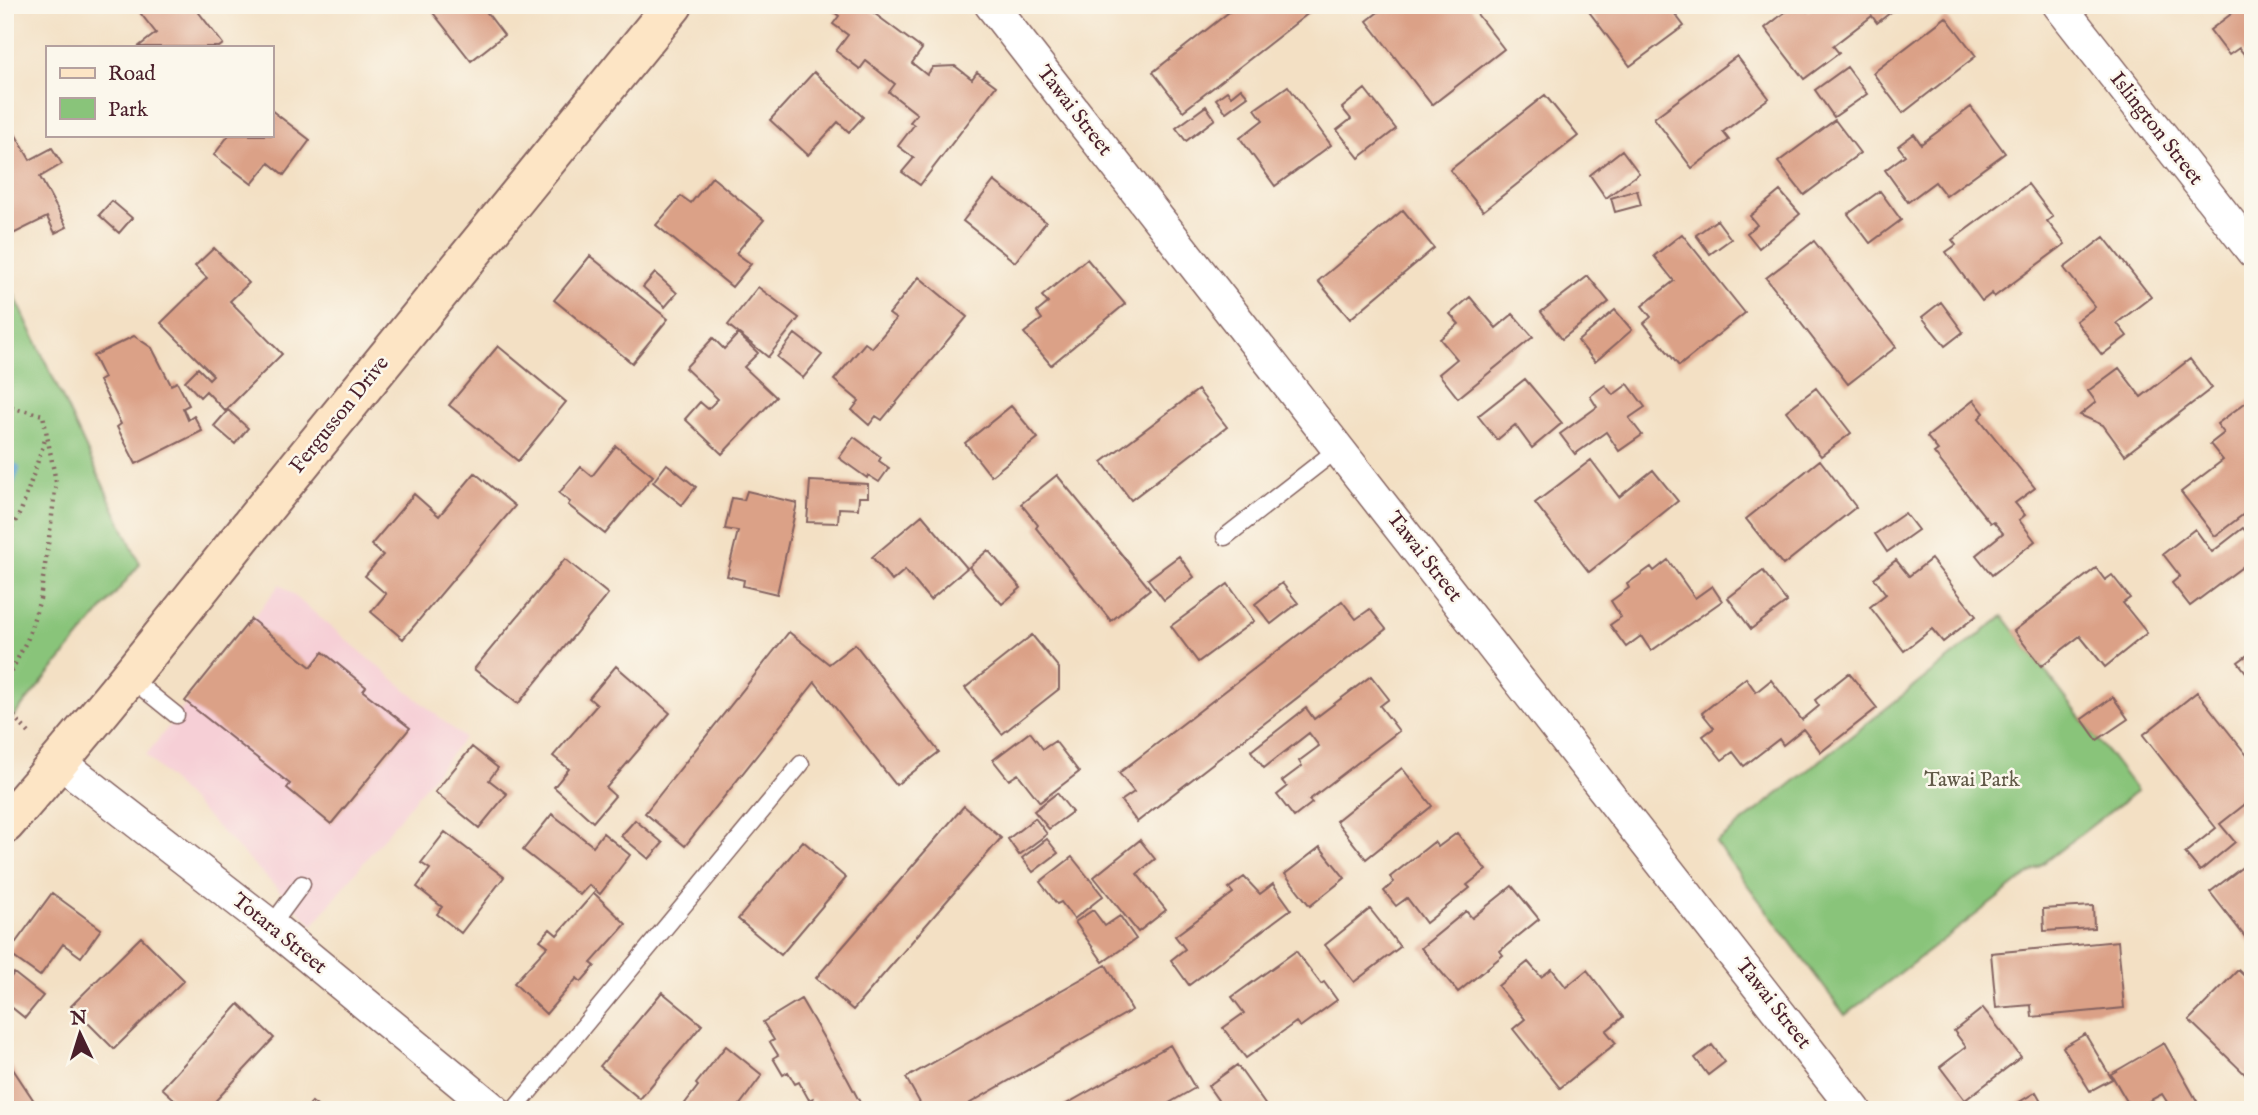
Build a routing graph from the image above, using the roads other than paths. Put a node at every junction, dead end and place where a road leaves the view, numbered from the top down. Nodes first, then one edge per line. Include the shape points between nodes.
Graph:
1 (673, 5) edge
2 (991, 5) edge
3 (2059, 5) edge
4 (2253, 252) edge
5 (1339, 448) junction
6 (1225, 537) dead end
7 (130, 678) junction
8 (176, 715) dead end
9 (60, 762) junction
10 (801, 764) dead end
11 (5, 824) edge
12 (302, 884) dead end
13 (271, 926) junction
14 (494, 1110) edge
15 (514, 1110) edge
16 (1855, 1110) edge

1 - 7 main road, Fergusson Drive
2 - 5 street, Tawai Street
3 - 4 street, Islington Street
5 - 6 lane
5 - 16 street, Tawai Street
7 - 8 lane
7 - 9 main road, Fergusson Drive
9 - 11 main road, Fergusson Drive
9 - 13 street, Totara Street
10 - 15 lane
12 - 13 lane
13 - 14 street, Totara Street

